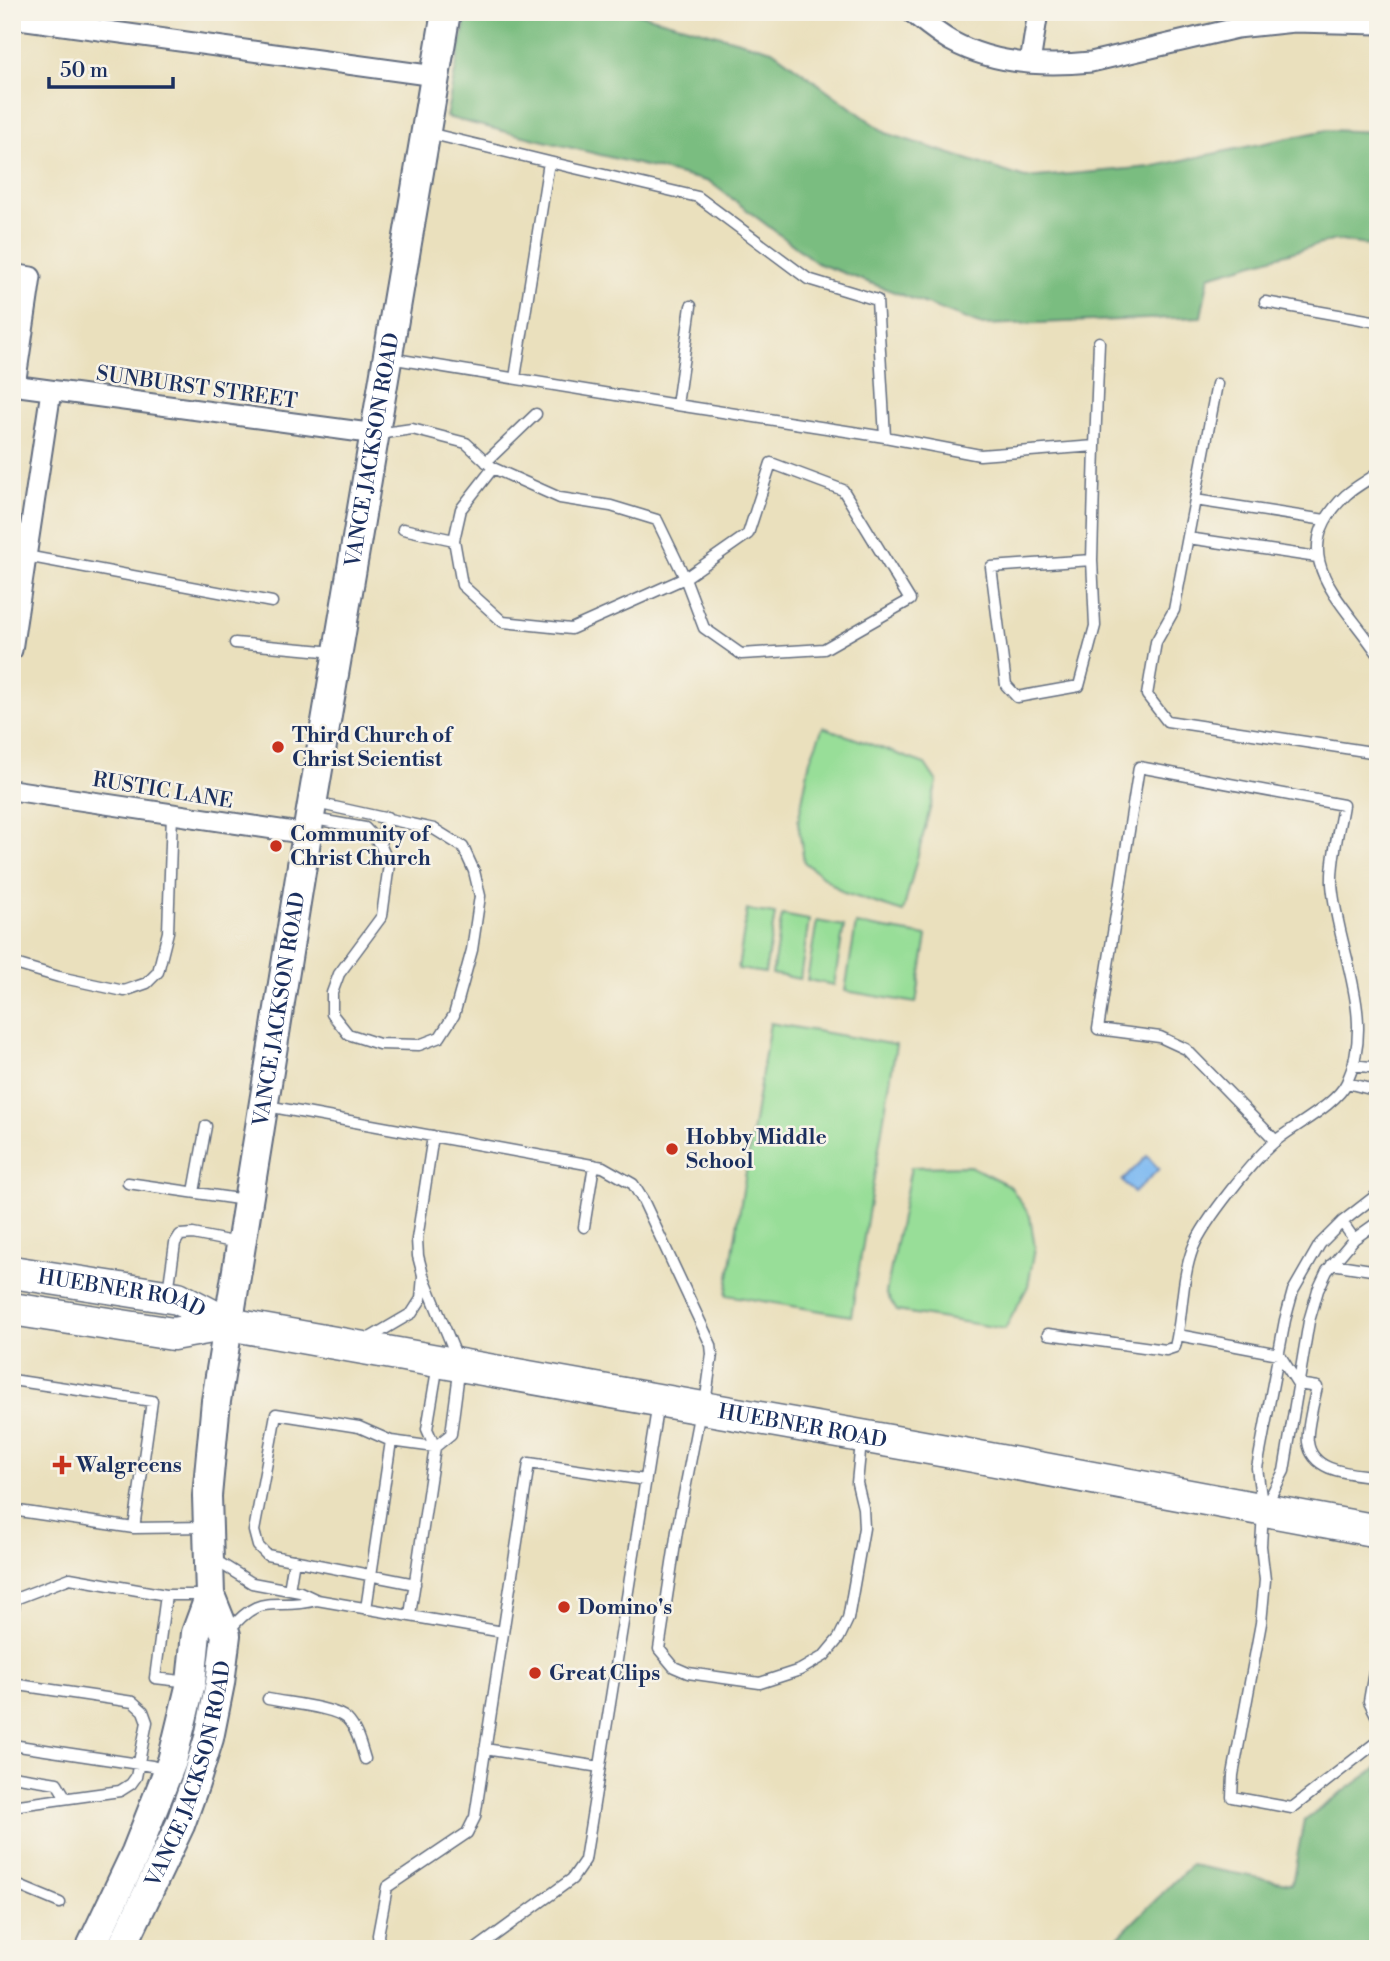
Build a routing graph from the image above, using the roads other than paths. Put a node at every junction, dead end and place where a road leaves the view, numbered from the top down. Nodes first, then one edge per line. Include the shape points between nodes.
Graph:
1 (446, 12) edge
2 (911, 12) edge
3 (1038, 12) edge
4 (12, 18) edge
5 (1271, 18) edge
6 (1378, 24) edge
7 (1030, 63) junction
8 (435, 76) junction
9 (426, 132) junction
10 (549, 162) junction
11 (12, 274) edge
12 (1265, 302) dead end
13 (691, 306) dead end
14 (1378, 322) edge
15 (1099, 342) dead end
16 (388, 358) junction
17 (515, 378) junction
18 (1217, 383) dead end
19 (14, 385) edge
20 (51, 391) junction
21 (677, 405) junction
22 (536, 414) dead end
23 (376, 434) junction
24 (885, 437) junction
25 (1095, 446) junction
26 (490, 465) junction
27 (1378, 473) edge
28 (1195, 500) junction
29 (1325, 520) junction
30 (403, 529) dead end
31 (1188, 538) junction
32 (454, 540) junction
33 (26, 556) junction
34 (1317, 557) junction
35 (1092, 560) junction
36 (685, 578) junction
37 (272, 602) dead end
38 (235, 643) dead end
39 (12, 650) edge
40 (338, 653) junction
41 (1378, 654) edge
42 (1378, 753) edge
43 (12, 790) edge
44 (173, 814) junction
45 (387, 817) junction
46 (310, 818) junction
47 (380, 844) junction
48 (12, 963) edge
49 (1353, 1065) junction
50 (1378, 1068) edge
51 (1347, 1083) junction
52 (1378, 1091) edge
53 (264, 1106) junction
54 (206, 1126) dead end
55 (433, 1136) junction
56 (1276, 1141) junction
57 (594, 1165) junction
58 (128, 1183) dead end
59 (194, 1192) junction
60 (1378, 1194) edge
61 (249, 1200) junction
62 (1342, 1222) junction
63 (1378, 1222) edge
64 (584, 1227) dead end
65 (1354, 1239) junction
66 (242, 1244) junction
67 (1332, 1264) junction
68 (1378, 1271) edge
69 (12, 1272) edge
70 (423, 1275) junction
71 (167, 1296) junction
72 (13, 1312) edge
73 (228, 1324) junction
74 (1048, 1334) dead end
75 (1178, 1335) junction
76 (355, 1346) junction
77 (1279, 1354) junction
78 (449, 1363) junction
79 (12, 1380) edge
80 (1298, 1384) junction
81 (658, 1399) junction
82 (702, 1407) junction
83 (862, 1436) junction
84 (391, 1441) junction
85 (435, 1447) junction
86 (1378, 1477) edge
87 (645, 1480) junction
88 (12, 1510) edge
89 (1263, 1511) junction
90 (208, 1527) junction
91 (134, 1528) junction
92 (1378, 1531) edge
93 (208, 1556) junction
94 (294, 1560) junction
95 (371, 1575) junction
96 (415, 1584) junction
97 (289, 1590) junction
98 (210, 1594) junction
99 (166, 1595) junction
100 (14, 1599) edge
101 (317, 1601) junction
102 (366, 1609) junction
103 (410, 1615) junction
104 (12, 1621) edge
105 (503, 1632) junction
106 (226, 1634) junction
107 (1378, 1649) edge
108 (191, 1683) junction
109 (12, 1684) edge
110 (268, 1699) dead end
111 (1378, 1719) edge
112 (1378, 1741) edge
113 (12, 1745) edge
114 (485, 1749) junction
115 (365, 1759) dead end
116 (138, 1765) junction
117 (600, 1767) junction
118 (168, 1771) junction
119 (12, 1776) edge
120 (66, 1798) junction
121 (12, 1806) edge
122 (148, 1858) junction
123 (12, 1883) edge
124 (60, 1903) dead end
125 (90, 1949) edge
126 (121, 1949) edge
127 (380, 1949) edge
128 (476, 1949) edge

1 - 8 main road, VANCE JACKSON ROAD
2 - 7 street via 972,51
3 - 7 street
4 - 8 street
5 - 6 street
5 - 7 street via 1091,62
8 - 9 main road, VANCE JACKSON ROAD
9 - 10 lane
9 - 16 main road, VANCE JACKSON ROAD
10 - 17 lane
10 - 24 lane via 698,197 808,279 877,300
11 - 19 street via 31,277
12 - 14 lane
13 - 21 lane
15 - 25 lane
16 - 17 lane
16 - 23 main road, VANCE JACKSON ROAD
17 - 21 lane
18 - 28 lane
19 - 20 street, SUNBURST STREET
20 - 23 street, SUNBURST STREET
20 - 33 street
21 - 24 lane
22 - 26 lane
23 - 26 lane via 412,429 466,443
23 - 40 main road, VANCE JACKSON ROAD
24 - 25 lane via 981,455
25 - 35 lane
26 - 32 lane via 461,509
26 - 36 lane via 561,498 657,520
27 - 29 lane via 1347,495
28 - 29 lane
28 - 31 lane
29 - 34 lane
30 - 32 lane
31 - 34 lane
31 - 42 lane via 1174,610 1156,642 1147,695 1167,721
32 - 36 lane via 462,585 503,622 571,629
33 - 37 lane
33 - 39 street
34 - 41 lane via 1328,586
35 - 35 lane via 991,567 1006,685 1017,697 1079,686 1095,626
36 - 36 lane via 704,628 741,654 824,649 910,600 843,490 771,463 748,534
38 - 40 lane
40 - 46 main road, VANCE JACKSON ROAD
43 - 44 street, RUSTIC LANE
44 - 46 street, RUSTIC LANE
44 - 48 lane via 169,932 158,972 146,983 124,991
45 - 46 lane
45 - 47 lane
45 - 47 lane via 435,829 463,847 480,896 472,950 454,1015 440,1037 419,1045 379,1044 348,1034 332,1014 332,993 339,974 382,916 389,864
46 - 47 lane via 365,828
46 - 53 main road, VANCE JACKSON ROAD
49 - 50 lane
49 - 51 lane
49 - 56 lane via 1360,1036 1332,882 1343,805 1139,767 1098,1029 1160,1037 1186,1049
51 - 52 lane
51 - 56 lane via 1331,1101
53 - 55 lane
53 - 61 main road, VANCE JACKSON ROAD
54 - 59 lane
55 - 57 lane
55 - 70 lane via 417,1238
56 - 75 lane via 1211,1217 1194,1248
57 - 64 lane
57 - 82 lane via 633,1184 706,1332 712,1354
58 - 59 lane
59 - 61 lane
60 - 62 lane
61 - 66 main road, VANCE JACKSON ROAD
62 - 65 lane
62 - 77 lane via 1320,1244 1293,1291
63 - 65 lane
65 - 67 lane
66 - 71 lane via 180,1235
66 - 73 main road, VANCE JACKSON ROAD
67 - 68 lane
67 - 80 lane via 1309,1321
69 - 71 main road, HUEBNER ROAD
70 - 76 lane via 421,1298 412,1313
70 - 78 lane
71 - 73 main road, HUEBNER ROAD
72 - 73 main road, HUEBNER ROAD via 173,1334
73 - 76 main road, HUEBNER ROAD
73 - 90 main road, VANCE JACKSON ROAD via 211,1440
74 - 75 lane via 1166,1350 1175,1347
75 - 77 lane
76 - 78 main road, HUEBNER ROAD
77 - 80 lane
77 - 89 lane via 1257,1468
78 - 81 main road, HUEBNER ROAD
78 - 85 lane via 427,1429
78 - 85 lane via 450,1434
79 - 91 lane via 152,1401
80 - 86 lane via 1317,1387 1307,1442 1320,1463
80 - 89 lane via 1284,1471
81 - 82 main road, HUEBNER ROAD
81 - 87 lane
82 - 83 main road, HUEBNER ROAD
82 - 83 lane via 659,1649 674,1667 688,1673 760,1683 800,1670 824,1656 839,1638 848,1619 864,1528 857,1483
83 - 89 main road, HUEBNER ROAD
84 - 85 lane
84 - 94 lane via 359,1427 276,1414 254,1531 258,1546 267,1555
84 - 95 lane
85 - 96 lane
87 - 105 lane via 529,1463
87 - 117 lane
88 - 91 lane
89 - 92 main road, HUEBNER ROAD
89 - 112 lane via 1261,1623 1232,1797 1292,1808
90 - 91 lane
90 - 93 main road, VANCE JACKSON ROAD
93 - 97 lane via 252,1583
93 - 98 main road, VANCE JACKSON ROAD
94 - 95 lane
94 - 97 lane
95 - 96 lane
95 - 102 lane
96 - 103 lane
97 - 101 lane
98 - 99 lane
98 - 106 main road, VANCE JACKSON ROAD
98 - 108 main road, VANCE JACKSON ROAD via 196,1633
99 - 100 lane via 69,1578
99 - 108 lane via 155,1678
100 - 104 lane
101 - 102 lane
101 - 106 lane via 297,1606 261,1604 240,1616
102 - 103 lane
103 - 105 lane
105 - 114 lane
106 - 122 main road, VANCE JACKSON ROAD via 209,1738 180,1825
107 - 111 lane via 1369,1701
108 - 118 main road, VANCE JACKSON ROAD
109 - 116 lane via 133,1702 147,1723
110 - 115 lane via 346,1718
113 - 116 lane
114 - 117 lane
114 - 127 lane via 475,1817 467,1833 387,1887 378,1935
116 - 118 lane
116 - 120 lane via 131,1784 120,1791
117 - 128 lane via 585,1860 572,1879
118 - 122 main road, VANCE JACKSON ROAD
119 - 120 lane via 57,1783
120 - 121 lane
122 - 125 main road, VANCE JACKSON ROAD
122 - 126 main road, VANCE JACKSON ROAD
123 - 124 lane

